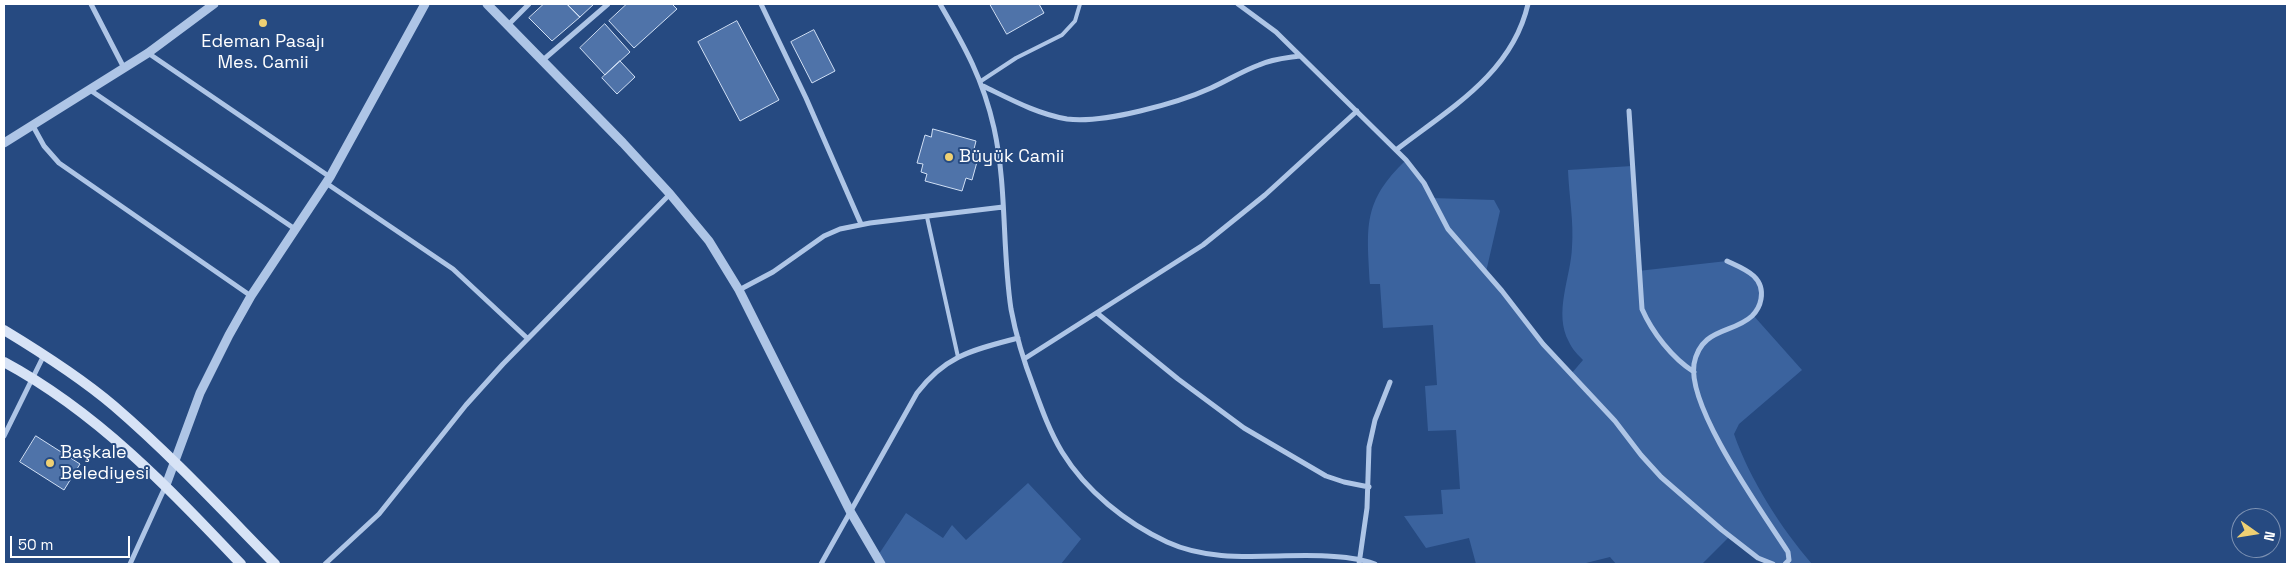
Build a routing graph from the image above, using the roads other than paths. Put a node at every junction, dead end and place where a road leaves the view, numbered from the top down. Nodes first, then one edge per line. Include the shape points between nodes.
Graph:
1 (91, 4) edge
2 (214, 4) edge
3 (425, 4) edge
4 (487, 4) edge
5 (529, 4) edge
6 (608, 4) edge
7 (761, 4) edge
8 (940, 4) edge
9 (1080, 4) edge
10 (1238, 4) edge
11 (1528, 4) edge
12 (508, 25) junction
13 (148, 53) junction
14 (1300, 56) junction
15 (543, 60) junction
16 (124, 68) junction
17 (982, 83) junction
18 (90, 90) junction
19 (1357, 111) junction
20 (1629, 111) dead end
21 (33, 126) junction
22 (4, 143) edge
23 (1396, 150) junction
24 (328, 180) junction
25 (670, 194) junction
26 (1003, 207) junction
27 (926, 217) junction
28 (861, 224) junction
29 (295, 229) junction
30 (1727, 261) dead end
31 (739, 290) junction
32 (251, 296) junction
33 (1097, 313) junction
34 (4, 330) edge
35 (528, 338) junction
36 (1018, 338) junction
37 (44, 355) junction
38 (958, 357) junction
39 (1024, 359) junction
40 (4, 362) edge
41 (1694, 372) junction
42 (32, 377) junction
43 (1390, 382) dead end
44 (4, 436) edge
45 (174, 461) junction
46 (166, 484) junction
47 (1369, 487) junction
48 (850, 511) junction
49 (1359, 562) edge
50 (130, 564) edge
51 (241, 564) edge
52 (275, 564) edge
53 (326, 564) edge
54 (821, 564) edge
55 (881, 564) edge
56 (1375, 564) edge
57 (1773, 564) edge
58 (1786, 564) edge

1 - 16 street
2 - 13 street
3 - 24 street
4 - 12 street
5 - 12 street
6 - 15 street
7 - 28 street
8 - 17 street
9 - 17 lane via 1074,21 1062,35 1016,58
10 - 14 street via 1265,23
11 - 23 street via 1519,33 1499,66
12 - 15 street
13 - 16 street
13 - 24 street
14 - 17 street via 1258,65 1174,102 1098,119 1051,115 1012,101
14 - 19 street
15 - 25 street
16 - 18 street
17 - 26 street via 994,130
18 - 21 street
18 - 29 street
19 - 23 street
19 - 33 street via 1233,222
20 - 41 street via 1642,309 1655,332
21 - 22 street
21 - 32 street via 59,163
23 - 57 street via 1416,171 1457,240 1543,344 1615,421 1640,455 1722,530 1758,558
24 - 29 street
24 - 35 street via 453,269
25 - 31 street via 709,240
25 - 35 street
26 - 27 street
26 - 36 street via 1011,308
27 - 28 street
27 - 38 lane
28 - 31 street via 824,236 773,272
29 - 32 street
30 - 41 street via 1748,270 1758,279 1761,287 1758,308 1746,320 1704,343 1697,353
31 - 48 street
32 - 45 street via 214,364
33 - 39 street
33 - 47 street via 1244,428 1326,476
34 - 37 main road
35 - 53 street via 466,405 379,514
36 - 38 street
36 - 39 street
37 - 42 street
37 - 45 main road via 112,405
38 - 48 street via 938,368 917,393
39 - 49 street via 1043,413 1062,452 1087,484 1136,525 1170,543 1210,555 1309,556
40 - 42 main road
41 - 58 street via 1696,389 1712,427 1788,552
42 - 44 street
42 - 46 main road via 97,423
43 - 47 street via 1369,447
45 - 46 street
45 - 52 main road
46 - 50 street
46 - 51 main road
47 - 49 street
48 - 54 street
48 - 55 street
49 - 56 street

